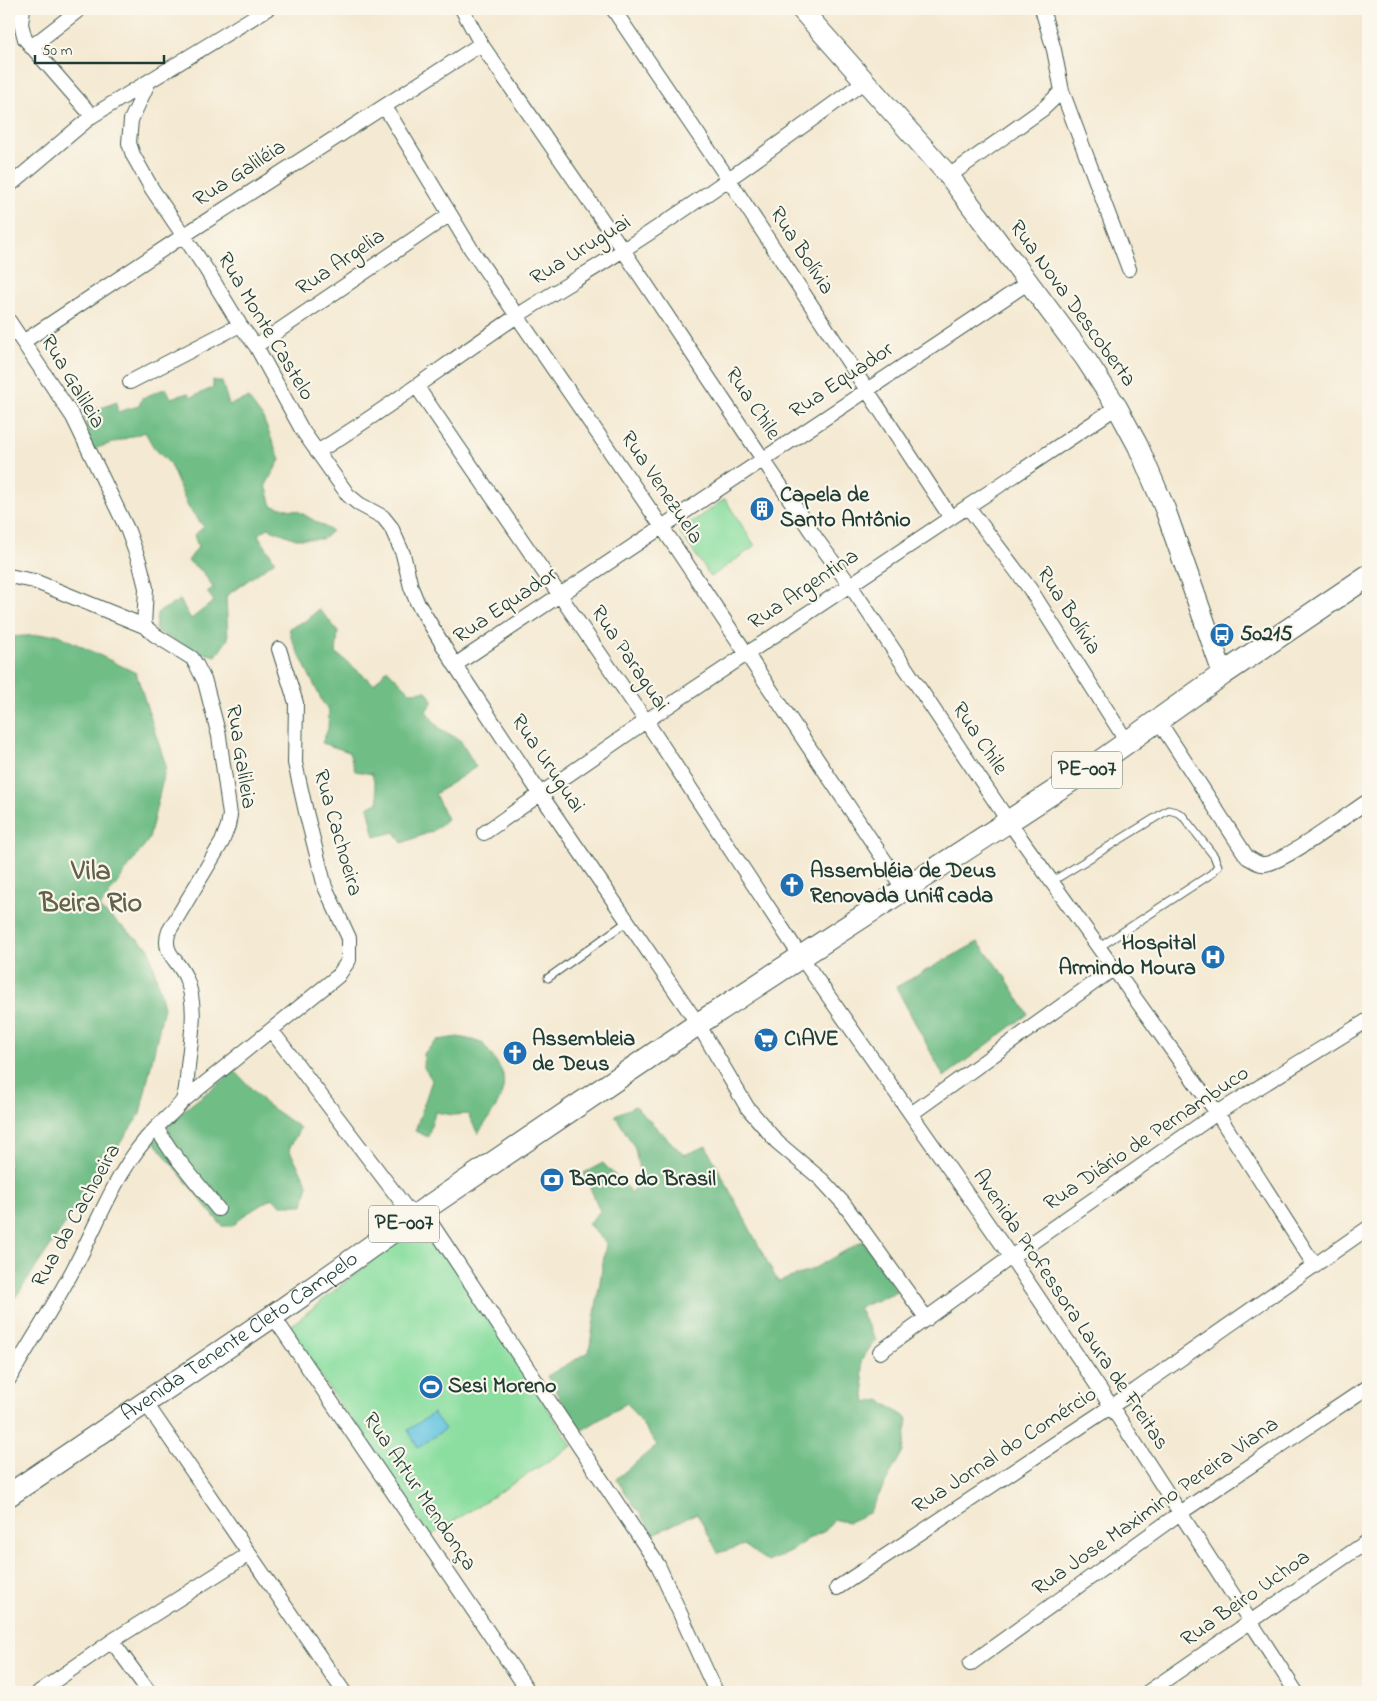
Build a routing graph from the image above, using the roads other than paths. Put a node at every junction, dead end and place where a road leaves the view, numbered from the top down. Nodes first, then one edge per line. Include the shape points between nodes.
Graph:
1 (23, 9) edge
2 (80, 9) edge
3 (267, 9) edge
4 (462, 9) edge
5 (613, 9) edge
6 (801, 9) edge
7 (1042, 9) edge
8 (481, 44) junction
9 (31, 47) junction
10 (149, 81) junction
11 (865, 81) junction
12 (1062, 91) junction
13 (385, 107) junction
14 (92, 116) junction
15 (949, 176) junction
16 (729, 180) junction
17 (9, 186) edge
18 (449, 215) junction
19 (184, 236) junction
20 (623, 250) junction
21 (1129, 269) dead end
22 (1029, 282) junction
23 (517, 316) junction
24 (9, 321) edge
25 (240, 325) junction
26 (24, 342) junction
27 (256, 346) junction
28 (130, 382) dead end
29 (417, 387) junction
30 (867, 390) junction
31 (1117, 407) junction
32 (317, 452) junction
33 (763, 460) junction
34 (968, 506) junction
35 (382, 517) joint
36 (951, 518) junction
37 (662, 527) junction
38 (9, 576) edge
39 (1368, 576) edge
40 (850, 585) junction
41 (560, 596) junction
42 (144, 626) junction
43 (279, 649) dead end
44 (746, 654) junction
45 (456, 665) junction
46 (1224, 674) junction
47 (1158, 720) junction
48 (646, 721) junction
49 (1127, 742) junction
50 (541, 795) junction
51 (1368, 801) edge
52 (1009, 822) junction
53 (484, 833) dead end
54 (1051, 882) junction
55 (905, 891) junction
56 (628, 921) junction
57 (1098, 948) junction
58 (801, 957) junction
59 (1113, 969) junction
60 (548, 978) dead end
61 (698, 1024) junction
62 (1366, 1026) edge
63 (271, 1030) junction
64 (183, 1101) junction
65 (1216, 1113) junction
66 (911, 1114) junction
67 (156, 1128) junction
68 (218, 1209) dead end
69 (418, 1214) junction
70 (1368, 1228) edge
71 (1011, 1257) junction
72 (1315, 1266) junction
73 (273, 1316) junction
74 (926, 1319) junction
75 (880, 1352) dead end
76 (9, 1379) edge
77 (1368, 1387) edge
78 (145, 1402) junction
79 (1111, 1406) junction
80 (9, 1495) edge
81 (1180, 1513) junction
82 (1368, 1540) edge
83 (249, 1554) junction
84 (837, 1588) dead end
85 (1252, 1622) junction
86 (112, 1641) junction
87 (970, 1664) dead end
88 (39, 1692) edge
89 (149, 1692) edge
90 (344, 1692) edge
91 (530, 1692) edge
92 (716, 1692) edge
93 (1148, 1692) edge
94 (1296, 1692) edge

1 - 9 street via 21,24
2 - 9 street
3 - 10 street
4 - 8 street, Rua Chile
5 - 16 street, Rua Bolívia
6 - 11 street, Rua Nova Descoberta
7 - 12 street
8 - 13 street, Rua Galiléia
8 - 20 street, Rua Chile
9 - 14 street
10 - 14 street
10 - 19 street, Rua Monte Castelo via 131,120 129,143 152,188
11 - 15 street, Rua Nova Descoberta
11 - 16 street, Rua Uruguai
12 - 15 street via 1043,109
12 - 21 street
13 - 18 street, Rua Venezuela
13 - 19 street, Rua Galiléia
14 - 17 street
15 - 22 street, Rua Nova Descoberta
16 - 20 street, Rua Uruguai
16 - 30 street, Rua Bolívia
18 - 23 street, Rua Venezuela
18 - 27 street, Rua Argelia
19 - 25 street, Rua Monte Castelo
19 - 26 street, Rua Galiléia
20 - 23 street, Rua Uruguai
20 - 33 street, Rua Chile
22 - 30 street, Rua Equador
22 - 31 street, Rua Nova Descoberta
23 - 29 street, Rua Uruguai
23 - 37 street, Rua Venezuela
24 - 26 street, Rua Galileia
25 - 27 street, Rua Monte Castelo
25 - 28 street
26 - 42 street, Rua Galileia via 73,416 128,531 144,578
27 - 32 street, Rua Monte Castelo
29 - 32 street, Rua Uruguai
29 - 41 street, Rua Paraguai
30 - 33 street, Rua Equador
30 - 36 street, Rua Bolívia
31 - 34 street, Rua Argentina
31 - 46 street, Rua Nova Descoberta via 1165,508
32 - 35 street, Rua Monte Castelo via 348,495
33 - 37 street, Rua Equador
33 - 40 street, Rua Chile
34 - 36 street, Rua Argentina
34 - 49 street, Rua Bolívia via 1030,589
35 - 45 street, Rua Uruguai via 391,527 403,554 413,595
36 - 40 street, Rua Argentina
37 - 41 street, Rua Equador
37 - 44 street, Rua Venezuela
38 - 42 street via 34,581
39 - 46 main road, Avenida Tenente Cleto Campelo / PE-007
40 - 44 street, Rua Argentina
40 - 52 street, Rua Chile
41 - 45 street, Rua Equador
41 - 48 street, Rua Paraguai
42 - 64 street, Rua Galileia via 192,658 205,682 219,736 229,800 230,815 222,842 166,940 170,954 187,979 193,998 194,1018
43 - 63 street, Rua Cachoeira via 296,703 295,763 306,812 325,887 349,938 348,960 338,976
44 - 48 street, Rua Argentina
44 - 55 street, Rua Venezuela
45 - 50 street, Rua Uruguai
46 - 47 main road, Avenida Tenente Cleto Campelo / PE-007
47 - 49 main road, Avenida Tenente Cleto Campelo / PE-007
47 - 51 street via 1247,857 1257,863 1270,862 1295,850
48 - 50 street, Rua Argentina
48 - 58 street, Rua Paraguai
49 - 52 main road, Avenida Tenente Cleto Campelo / PE-007
50 - 53 street, Rua Argentina
50 - 56 street, Rua Uruguai
52 - 54 street, Rua Chile
52 - 55 main road, Avenida Tenente Cleto Campelo / PE-007
54 - 57 street, Rua Chile
54 - 57 lane via 1168,810 1182,815 1214,856 1218,866 1211,874
55 - 58 main road, Avenida Tenente Cleto Campelo / PE-007
56 - 60 lane
56 - 61 street, Rua Uruguai
57 - 59 street, Rua Chile
58 - 61 main road, Avenida Tenente Cleto Campelo / PE-007
58 - 66 street, Avenida Professora Laura de Freitas
59 - 65 street, Rua Chile
59 - 66 street
61 - 69 main road, Avenida Tenente Cleto Campelo / PE-007
61 - 74 street, Rua Uruguai via 747,1107 777,1142 822,1180 844,1204
62 - 65 street, Rua Diário de Pernambuco
63 - 64 street, Rua Cachoeira
63 - 69 street
64 - 67 street
65 - 71 street, Rua Diário de Pernambuco
65 - 72 street, Rua Chile
66 - 71 street, Avenida Professora Laura de Freitas
67 - 68 street
67 - 76 street, Rua da Cachoeira via 128,1162 73,1271
69 - 73 main road, Avenida Tenente Cleto Campelo / PE-007
69 - 92 street via 654,1558
70 - 72 street, Rua Jornal do Comércio
71 - 74 street, Rua Diário de Pernambuco
71 - 79 street, Avenida Professora Laura de Freitas
72 - 79 street, Rua Jornal do Comércio
73 - 78 main road, Avenida Tenente Cleto Campelo / PE-007
73 - 91 street, Rua Artur Mendonça
74 - 75 street, Rua Diário de Pernambuco
77 - 81 street, Rua Jose Maximino Pereira Viana
78 - 80 main road, Avenida Tenente Cleto Campelo / PE-007
78 - 83 street
79 - 81 street, Avenida Professora Laura de Freitas
79 - 84 street, Rua Jornal do Comércio
81 - 85 street, Avenida Professora Laura de Freitas
81 - 87 street, Rua Jose Maximino Pereira Viana
82 - 85 street, Rua Beiro Uchoa
83 - 86 street
83 - 90 street
85 - 93 street, Rua Beiro Uchoa
85 - 94 street, Avenida Professora Laura de Freitas
86 - 88 street
86 - 89 street

